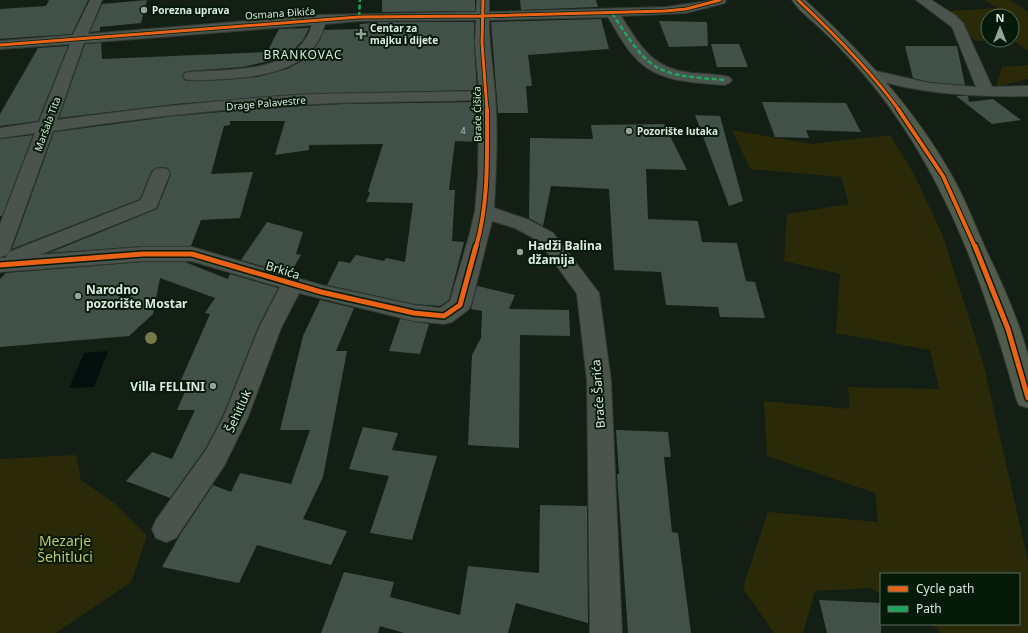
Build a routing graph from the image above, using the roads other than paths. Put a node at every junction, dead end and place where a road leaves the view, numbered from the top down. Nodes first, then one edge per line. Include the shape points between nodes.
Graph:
1 (96, 0) edge
2 (360, 0) edge
3 (483, 0) edge
4 (720, 0) edge
5 (798, 0) edge
6 (922, 0) edge
7 (612, 13) junction
8 (483, 16) junction
9 (359, 17) junction
10 (320, 19) junction
11 (79, 38) junction
12 (0, 45) edge
13 (871, 74) junction
14 (190, 76) dead end
15 (724, 80) dead end
16 (1028, 91) edge
17 (986, 92) junction
18 (487, 95) junction
19 (45, 126) junction
20 (0, 133) edge
21 (161, 173) dead end
22 (484, 210) junction
23 (4, 229) edge
24 (0, 250) edge
25 (0, 264) edge
26 (293, 283) junction
27 (1028, 398) edge
28 (166, 529) dead end
29 (606, 633) edge

1 - 11 street, Maršala Tita
2 - 9 street
3 - 8 street, Braće Ćišića
4 - 7 street, Osmana Đikića via 686,9
5 - 13 main road
6 - 17 street via 958,26
7 - 8 street, Osmana Đikića
7 - 15 street via 642,58 656,68 674,75
8 - 9 street, Osmana Đikića via 414,12
8 - 18 street, Braće Ćišića via 482,43
9 - 10 street, Osmana Đikića
10 - 11 street, Osmana Đikića
10 - 14 street via 313,40 302,52 279,66 263,70
11 - 12 street, Osmana Đikića
11 - 19 street, Maršala Tita
13 - 17 street via 889,80 951,91
13 - 27 main road via 918,136 943,176 989,280 1017,357
16 - 17 street
18 - 19 street, Drage Palavestre via 268,102
18 - 22 street, Braće Ćišića via 487,176
19 - 20 street, Drage Palavestre
19 - 23 street, Maršala Tita
21 - 25 street via 149,204
22 - 26 street, Brkića via 460,305 444,316 414,313
22 - 29 street, Braće Šarića via 494,216 522,224 546,237 588,293 599,381
23 - 24 street, Maršala Tita
25 - 26 street, Brkića via 143,254 192,254
26 - 28 street, Šehitluk via 270,328 236,417 215,458

